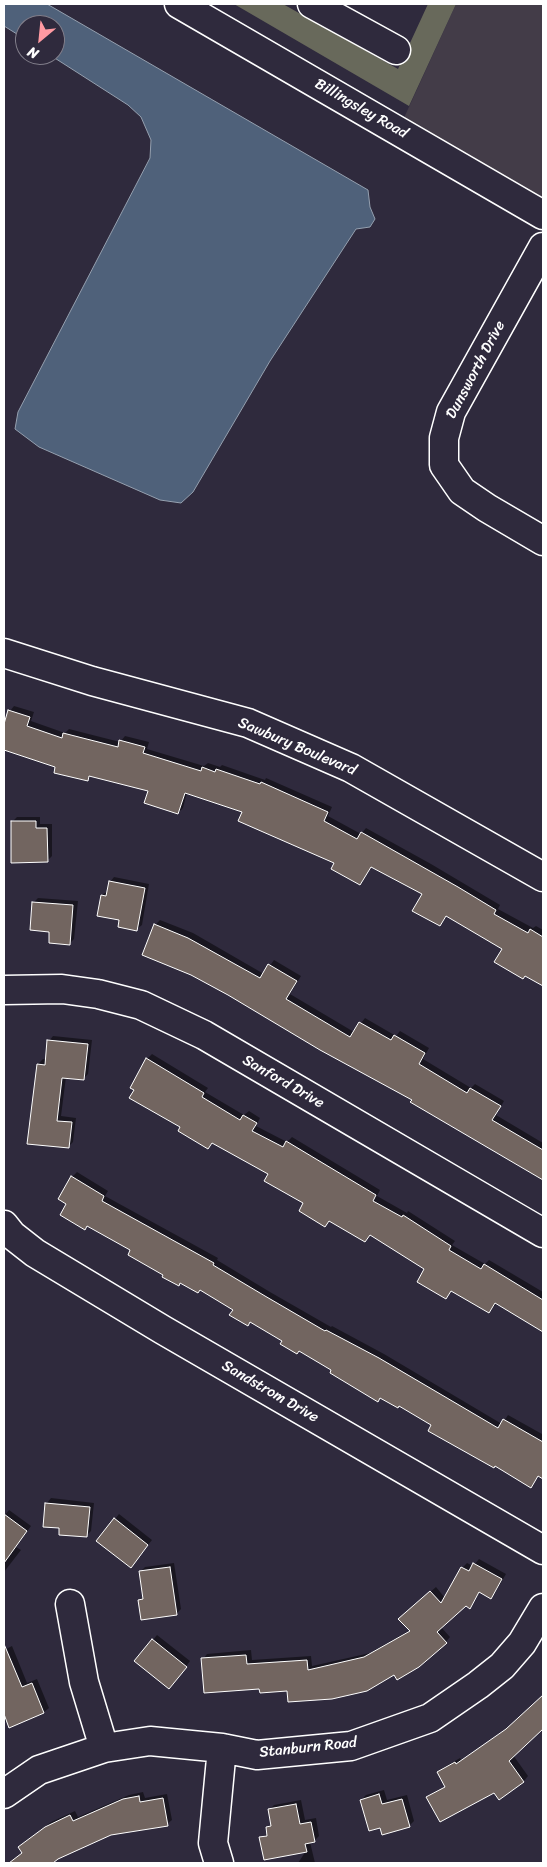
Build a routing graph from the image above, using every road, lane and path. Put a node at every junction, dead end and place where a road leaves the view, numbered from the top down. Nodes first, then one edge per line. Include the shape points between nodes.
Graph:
1 (180, 4) edge
2 (312, 4) edge
3 (396, 50) dead end
4 (543, 215) edge
5 (543, 247) edge
6 (543, 541) edge
7 (4, 653) edge
8 (543, 877) edge
9 (4, 990) edge
10 (4, 1225) edge
11 (543, 1233) edge
12 (543, 1550) edge
13 (70, 1604) dead end
14 (543, 1608) edge
15 (104, 1748) junction
16 (222, 1748) junction
17 (4, 1794) edge
18 (218, 1863) edge

1 - 4 street, Billingsley Road
2 - 3 street
5 - 6 street, Dunsworth Drive via 451,412 444,438 444,465 462,491
7 - 8 street, Sawbury Boulevard via 248,724 351,768
9 - 11 street, Sanford Drive via 62,989 141,1005 204,1035
10 - 12 street, Sandstrom Drive via 12,1235 44,1258 163,1330
13 - 15 street via 84,1682
14 - 16 street, Stanburn Road via 522,1643 502,1666 430,1718 351,1746 257,1755
15 - 16 street, Stanburn Road via 150,1741
15 - 17 street, Stanburn Road via 39,1770
16 - 18 street via 213,1843

